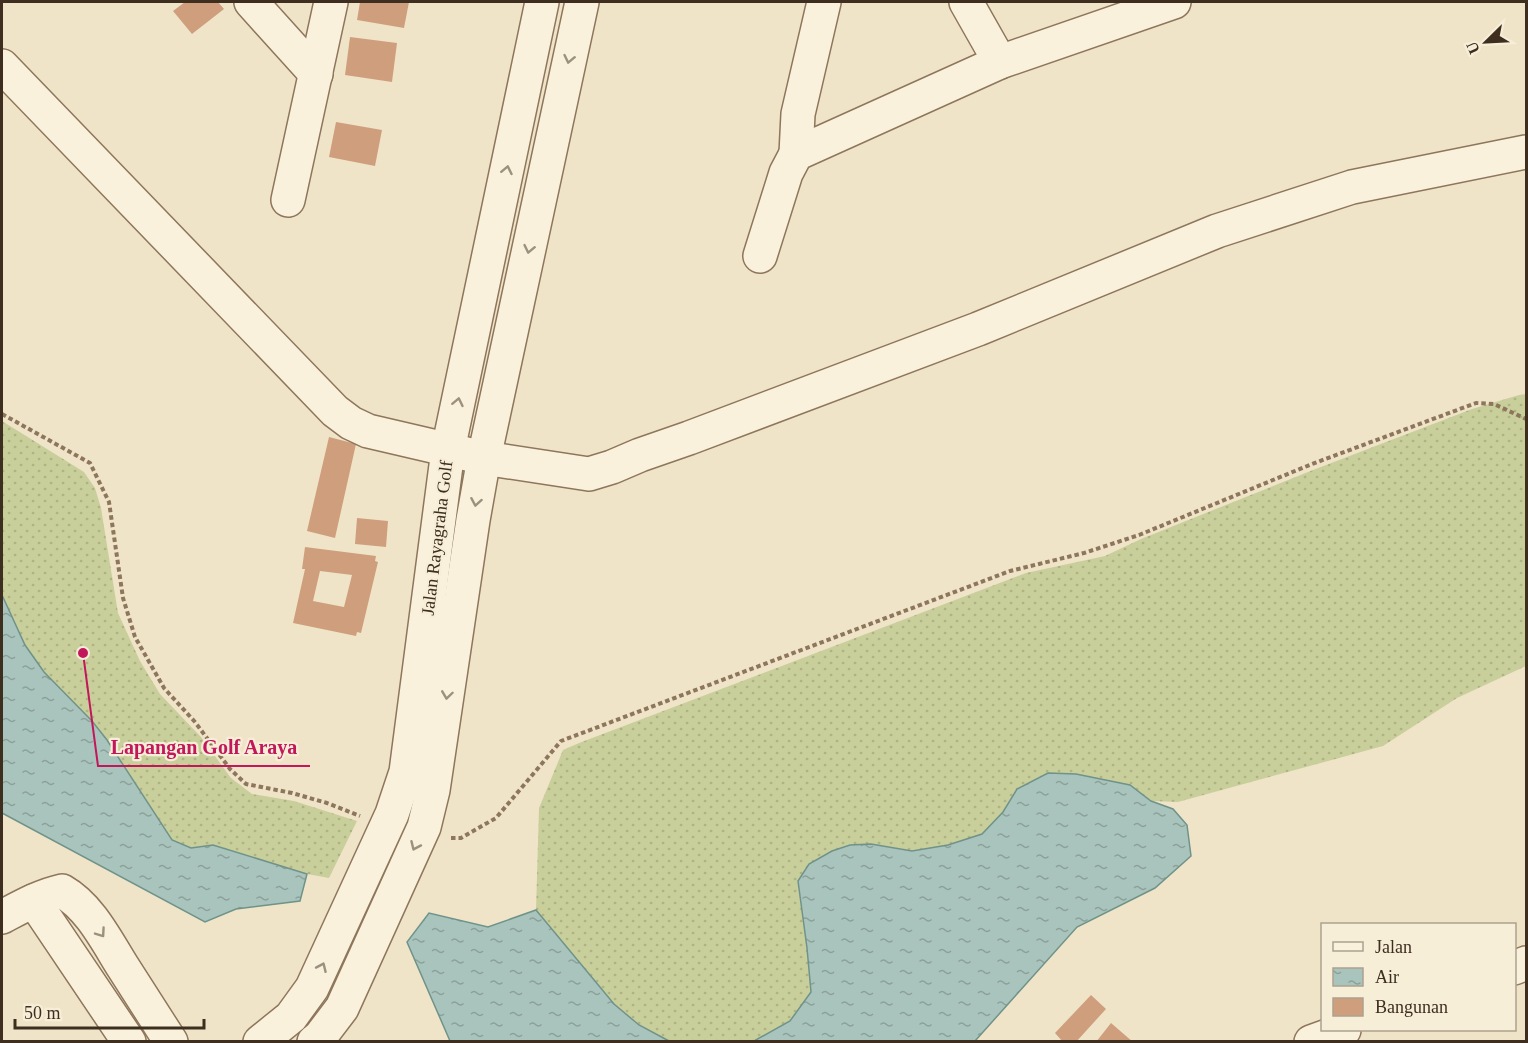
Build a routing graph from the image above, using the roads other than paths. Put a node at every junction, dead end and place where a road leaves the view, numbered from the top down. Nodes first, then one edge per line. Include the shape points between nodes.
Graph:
1 (250, 2) edge
2 (331, 2) edge
3 (542, 2) edge
4 (582, 2) edge
5 (824, 2) edge
6 (966, 2) edge
7 (1174, 2) edge
8 (1000, 62) junction
9 (2, 66) edge
10 (316, 74) junction
11 (1527, 152) edge
12 (796, 154) junction
13 (288, 200) dead end
14 (760, 256) dead end
15 (448, 450) junction
16 (484, 458) junction
17 (34, 901) junction
18 (2, 917) edge
19 (1338, 1031) edge
20 (129, 1041) edge
21 (171, 1041) edge
22 (260, 1041) edge
23 (314, 1041) edge
24 (1311, 1041) edge

1 - 10 street
2 - 10 street
15 -> 3 street, Jalan Rayagraha Golf
4 -> 16 street, Jalan Rayagraha Golf
5 - 12 street via 798,114
6 - 8 street
7 - 8 street
8 - 12 street
9 - 15 street via 335,411 368,430
10 - 13 street
11 - 16 street via 1352,187 1216,231 978,329 589,474
12 - 14 street via 786,173
15 - 16 street
22 -> 15 street, Jalan Rayagraha Golf via 291,1017 312,988 386,826 406,772
16 -> 23 street, Jalan Rayagraha Golf via 424,827 342,1008
17 - 18 street
17 - 20 street
17 -> 21 street via 62,891 82,907
19 - 24 street

